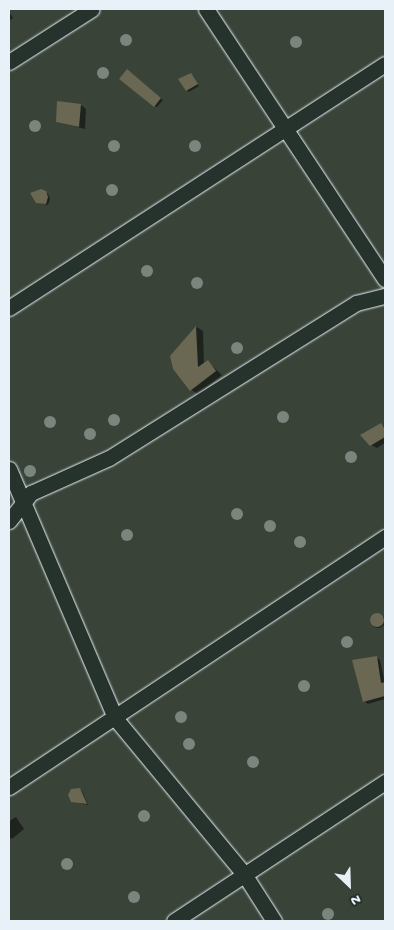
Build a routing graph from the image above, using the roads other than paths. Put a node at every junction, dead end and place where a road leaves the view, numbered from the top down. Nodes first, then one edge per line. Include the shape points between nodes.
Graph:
1 (92, 9) edge
2 (206, 9) edge
3 (9, 62) edge
4 (385, 64) edge
5 (285, 129) junction
6 (385, 279) edge
7 (385, 296) edge
8 (9, 308) edge
9 (9, 469) edge
10 (23, 501) junction
11 (9, 521) edge
12 (385, 537) edge
13 (115, 718) junction
14 (385, 782) edge
15 (9, 787) edge
16 (244, 874) junction
17 (174, 921) edge
18 (274, 921) edge

1 - 3 street
2 - 5 street
4 - 5 street
5 - 6 street
5 - 8 street
7 - 10 street via 356,303 109,458 31,493
9 - 10 street
10 - 11 street
10 - 13 street
12 - 13 street
13 - 15 street
13 - 16 street
14 - 16 street
16 - 17 street
16 - 18 street

